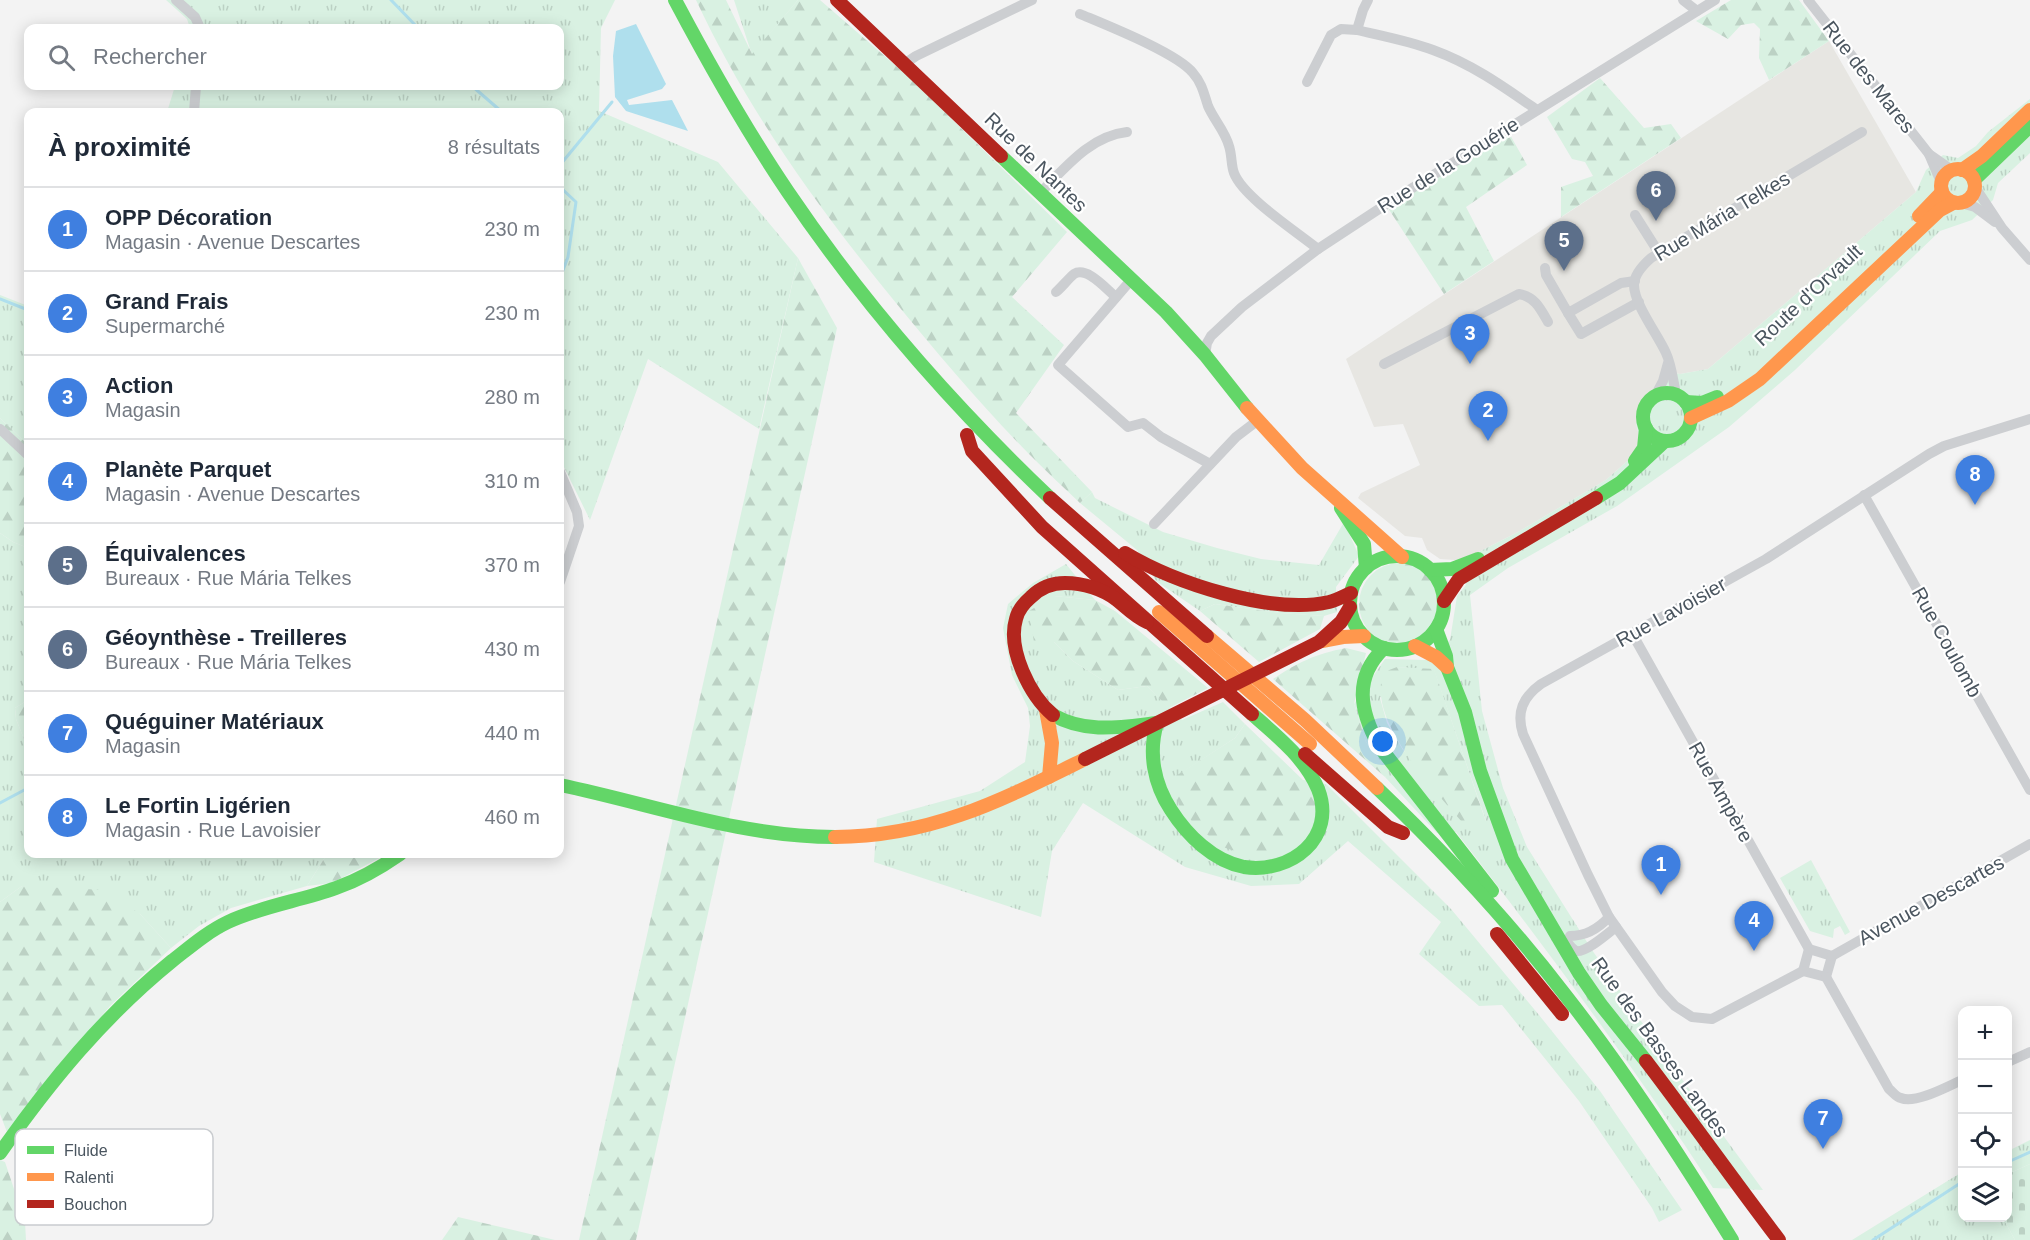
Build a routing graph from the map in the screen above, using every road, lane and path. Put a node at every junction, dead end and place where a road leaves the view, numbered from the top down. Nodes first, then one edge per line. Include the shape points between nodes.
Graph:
1 (176, 0) edge
2 (661, 0) edge
3 (675, 0) edge
4 (837, 0) edge
5 (1032, 0) edge
6 (1368, 0) edge
7 (1683, 0) edge
8 (1715, 0) edge
9 (1808, 0) edge
10 (1697, 11) junction
11 (1080, 14) dead end
12 (198, 24) edge
13 (1357, 30) junction
14 (904, 64) junction
15 (1307, 82) dead end
16 (196, 90) edge
17 (194, 108) edge
18 (1538, 110) junction
19 (2030, 110) edge
20 (2030, 126) edge
21 (1127, 132) dead end
22 (1862, 132) dead end
23 (1929, 154) junction
24 (1957, 170) junction
25 (1974, 183) junction
26 (1942, 187) junction
27 (1040, 193) junction
28 (1957, 203) junction
29 (1635, 214) dead end
30 (2002, 228) junction
31 (1318, 249) junction
32 (1659, 253) junction
33 (2030, 260) edge
34 (1545, 268) dead end
35 (1131, 280) junction
36 (1635, 281) junction
37 (1056, 292) dead end
38 (1116, 297) junction
39 (1639, 302) junction
40 (1568, 313) junction
41 (1548, 321) dead end
42 (1204, 355) junction
43 (1669, 360) junction
44 (1384, 364) dead end
45 (916, 379) dead end
46 (1654, 398) junction
47 (1681, 398) junction
48 (1691, 418) junction
49 (2030, 419) edge
50 (1257, 421) junction
51 (956, 423) dead end
52 (1646, 428) junction
53 (0, 429) edge
54 (967, 435) junction
55 (1665, 441) junction
56 (24, 451) edge
57 (1210, 465) junction
58 (564, 481) edge
59 (1864, 495) junction
60 (1049, 497) junction
61 (1337, 501) junction
62 (1154, 524) dead end
63 (1402, 556) junction
64 (1366, 568) junction
65 (564, 570) edge
66 (1430, 570) junction
67 (1119, 577) dead end
68 (1351, 593) junction
69 (1143, 598) dead end
70 (1444, 601) junction
71 (1350, 607) junction
72 (1147, 622) junction
73 (1436, 629) junction
74 (1632, 635) junction
75 (1364, 636) junction
76 (1319, 642) junction
77 (1415, 646) junction
78 (1384, 648) junction
79 (1448, 667) junction
80 (1203, 670) junction
81 (1046, 710) junction
82 (1157, 723) junction
83 (1049, 777) junction
84 (564, 786) edge
85 (2030, 790) edge
86 (1499, 824) junction
87 (1402, 832) junction
88 (2030, 844) edge
89 (1415, 845) dead end
90 (394, 858) edge
91 (1485, 920) dead end
92 (1613, 922) junction
93 (1551, 923) junction
94 (1570, 936) junction
95 (1809, 949) junction
96 (1579, 951) junction
97 (1832, 956) junction
98 (1538, 960) junction
99 (1803, 971) junction
100 (1826, 977) junction
101 (1629, 1041) junction
102 (2030, 1052) edge
103 (2012, 1060) edge
104 (1958, 1082) edge
105 (18, 1129) edge
106 (15, 1133) edge
107 (0, 1153) edge
108 (1717, 1240) edge
109 (1732, 1240) edge
110 (1779, 1240) edge

1 - 12 street
2 - 45 main road via 716,102 779,201 834,278
3 - 60 main road via 746,125 835,258 959,407
4 - 14 main road, Rue de Nantes
5 - 14 street
6 - 13 street
7 - 10 street
8 - 10 street, Rue de la Gouérie
9 - 23 street, Rue des Mares
10 - 18 street, Rue de la Gouérie
11 - 31 street via 1171,56 1192,72 1226,135 1234,173 1241,185
13 - 15 street via 1341,29 1331,35
13 - 18 street via 1432,49 1493,79
14 - 27 main road, Rue de Nantes
16 - 17 street
18 - 31 street, Rue de la Gouérie
19 - 24 main road via 1982,156
20 - 25 main road
21 - 27 street via 1111,134 1083,151
22 - 32 street, Rue Mária Telkes
23 - 24 street, Rue des Mares
23 - 26 street, Rue des Mares
24 - 25 main road via 1970,175
24 - 26 main road via 1946,175
25 - 28 main road via 1970,198
25 - 30 street
26 - 28 main road via 1946,198
26 - 47 main road, Route d'Orvault via 1875,259 1750,377 1728,393 1702,403
27 - 35 main road, Rue de Nantes
28 - 30 street via 1975,207
28 - 48 main road via 1940,210 1760,379 1728,401
29 - 32 street
30 - 33 street
31 - 42 street, Rue de la Gouérie via 1211,336
32 - 36 street, Rue Mária Telkes via 1641,267
34 - 40 street
35 - 38 street
35 - 42 main road, Rue de Nantes
36 - 39 street
36 - 40 street via 1621,283
37 - 38 street via 1082,272
38 - 57 street via 1058,365 1128,427 1143,423
39 - 40 street via 1581,334
39 - 43 street
41 - 44 street via 1535,300 1519,294
42 - 50 main road, Rue de Nantes
43 - 46 street
43 - 47 street
46 - 47 main road via 1666,393
46 - 52 main road via 1644,413
47 - 48 main road
48 - 55 main road via 1686,433
49 - 59 street, Rue Lavoisier via 1944,446
50 - 57 street
50 - 61 main road, Rue de Nantes
51 - 54 main road
52 - 55 main road
52 - 66 main road via 1644,447 1634,464 1605,488 1472,562 1452,569
53 - 56 street
54 - 67 main road
54 - 72 main road via 972,451 1010,494
55 - 70 main road via 1620,483 1460,579
57 - 62 street
58 - 65 street via 579,526
59 - 74 street, Rue Lavoisier via 1766,559
59 - 85 street, Rue Coulomb
60 - 68 main road via 1064,501 1133,558 1197,587 1291,603 1332,602
60 - 98 main road via 1366,777
61 - 63 main road
61 - 64 main road via 1364,544
63 - 64 main road via 1384,558
63 - 66 main road
64 - 68 main road
66 - 70 main road
68 - 71 main road
69 - 87 main road via 1311,745
70 - 73 main road
71 - 75 main road
71 - 76 main road via 1336,629
72 - 80 main road
72 - 81 main road via 1113,598 1087,587 1057,584 1038,590 1023,604 1014,630 1028,685
73 - 77 main road
73 - 79 main road, Rue des Basses Landes
74 - 92 street, Rue Lavoisier via 1531,691 1519,716 1527,743
74 - 95 street, Rue Ampère
75 - 76 main road
75 - 78 main road
76 - 82 main road
77 - 78 main road via 1404,650
77 - 79 main road
78 - 98 main road via 1372,659 1363,682 1363,709 1369,728 1535,946
79 - 86 main road, Rue des Basses Landes via 1466,712 1480,771
80 - 82 main road via 1293,752 1310,774 1322,810 1319,829 1310,845 1293,860 1267,868 1218,856 1189,836 1160,788 1152,754
80 - 87 main road via 1388,827
81 - 82 main road via 1083,727
81 - 83 main road via 1053,751
82 - 83 main road
83 - 84 main road via 941,822 833,838 740,828
86 - 93 main road, Rue des Basses Landes via 1512,859
86 - 94 main road
87 - 89 main road
88 - 97 street, Avenue Descartes
90 - 105 main road via 325,892 226,923 197,941 121,1005 84,1044
91 - 108 main road via 1577,1033 1639,1119
92 - 94 street
92 - 96 street via 1588,948
92 - 99 street via 1662,992 1692,1017 1721,1016
93 - 96 street
93 - 101 main road, Rue des Basses Landes via 1579,973
94 - 96 main road
95 - 97 street
95 - 99 street
96 - 101 main road
97 - 100 street
98 - 109 main road via 1648,1108
99 - 100 street
100 - 104 street via 1889,1089 1899,1098 1920,1098
101 - 110 main road, Rue des Basses Landes
102 - 103 street
106 - 107 main road

